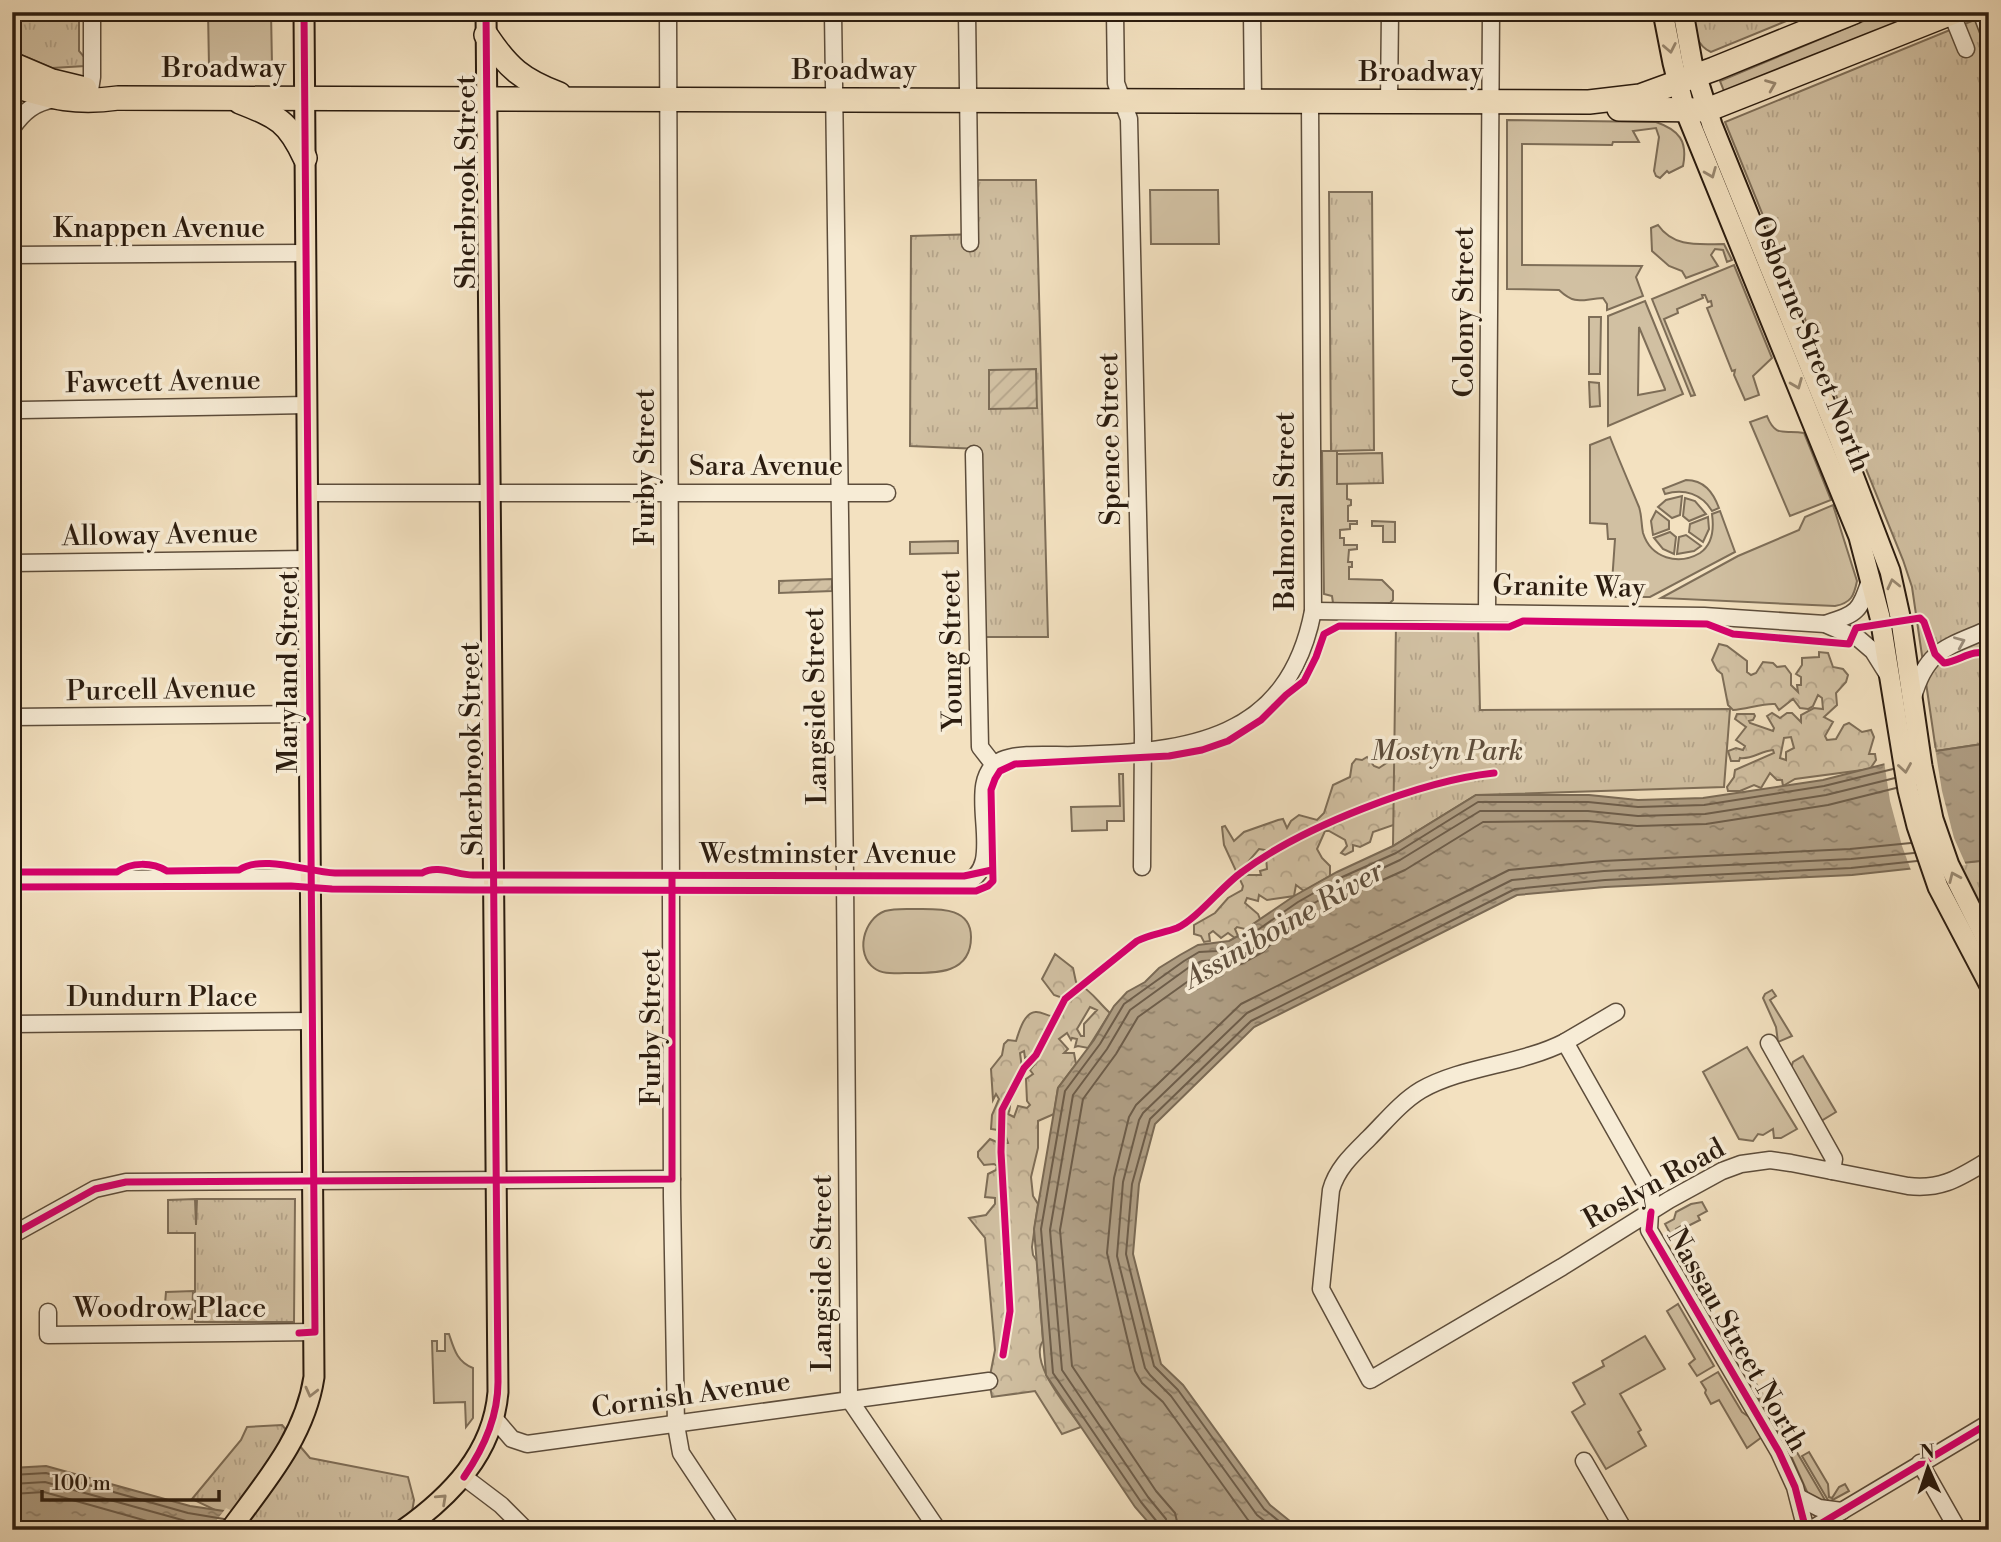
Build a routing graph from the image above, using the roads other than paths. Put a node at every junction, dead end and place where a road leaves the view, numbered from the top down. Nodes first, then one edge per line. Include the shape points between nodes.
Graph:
1 (92, 12) edge
2 (304, 12) edge
3 (668, 12) edge
4 (833, 12) edge
5 (967, 12) edge
6 (1115, 12) edge
7 (1252, 12) edge
8 (1390, 12) edge
9 (1491, 12) edge
10 (1663, 12) edge
11 (1682, 12) edge
12 (1854, 12) edge
13 (1981, 12) edge
14 (1952, 13) edge
15 (486, 24) edge
16 (1989, 33) edge
17 (1966, 49) dead end
18 (12, 64) edge
19 (1687, 79) junction
20 (12, 85) edge
21 (90, 90) junction
22 (228, 97) junction
23 (486, 97) junction
24 (118, 98) junction
25 (305, 98) junction
26 (572, 98) junction
27 (59, 99) junction
28 (668, 99) junction
29 (834, 100) junction
30 (969, 100) junction
31 (1122, 100) junction
32 (1253, 100) junction
33 (1310, 102) junction
34 (1389, 102) junction
35 (1490, 102) junction
36 (1589, 102) junction
37 (1696, 110) junction
38 (12, 128) edge
39 (305, 158) junction
40 (970, 243) dead end
41 (306, 253) junction
42 (12, 255) edge
43 (307, 405) junction
44 (21, 410) dead end
45 (974, 454) dead end
46 (671, 491) junction
47 (840, 492) junction
48 (308, 493) junction
49 (490, 493) junction
50 (887, 493) dead end
51 (308, 559) junction
52 (12, 563) edge
53 (1871, 578) junction
54 (1313, 611) junction
55 (1487, 613) junction
56 (1825, 624) junction
57 (1989, 629) edge
58 (1899, 694) junction
59 (310, 715) junction
60 (12, 717) edge
61 (1143, 751) junction
62 (994, 765) junction
63 (1142, 867) dead end
64 (311, 879) junction
65 (12, 880) edge
66 (495, 883) junction
67 (672, 884) junction
68 (845, 884) junction
69 (1981, 943) edge
70 (1989, 984) edge
71 (1616, 1012) dead end
72 (311, 1021) junction
73 (12, 1024) edge
74 (1564, 1041) junction
75 (1769, 1043) dead end
76 (1989, 1160) edge
77 (1832, 1171) junction
78 (672, 1179) junction
79 (498, 1180) junction
80 (313, 1181) junction
81 (1651, 1212) junction
82 (12, 1235) edge
83 (48, 1312) dead end
84 (315, 1332) junction
85 (989, 1381) dead end
86 (849, 1399) junction
87 (494, 1418) junction
88 (1989, 1423) edge
89 (676, 1425) junction
90 (1584, 1461) dead end
91 (1920, 1464) junction
92 (464, 1477) junction
93 (1798, 1497) junction
94 (1842, 1511) junction
95 (410, 1525) edge
96 (230, 1530) edge
97 (526, 1530) edge
98 (732, 1530) edge
99 (938, 1530) edge
100 (1624, 1530) edge
101 (1808, 1530) edge
102 (1958, 1530) edge

1 - 21 street
2 - 25 main road, Maryland Street
3 - 28 street, Furby Street
4 - 29 street, Langside Street
5 - 30 street
6 - 31 street, Spence Street via 1116,83
7 - 32 street
8 - 34 street
9 - 35 street, Colony Street
10 -> 19 main road, Osborne Street North
11 - 19 main road, Osborne Street North
12 - 19 highway, Broadway
13 - 16 street
14 - 17 street
37 -> 14 highway, Broadway
15 - 23 main road, Sherbrook Street
15 - 26 highway via 501,58 516,74
18 - 21 highway, Broadway
19 - 36 highway, Broadway via 1640,96
19 - 37 main road, Osborne Street North
20 - 27 highway, Broadway
21 - 24 highway, Broadway
22 - 24 highway, Broadway
22 - 25 highway, Broadway
22 - 39 highway via 284,124
23 - 25 highway, Broadway
23 - 26 highway, Broadway
23 - 49 main road, Sherbrook Street
24 - 27 highway, Broadway via 91,102
25 - 39 main road, Maryland Street
26 - 28 highway, Broadway
27 - 38 street via 33,105
28 - 29 highway, Broadway
28 - 46 street, Furby Street
29 - 30 highway, Broadway
29 - 47 street, Langside Street
30 - 31 highway, Broadway
30 - 40 street
31 - 32 highway, Broadway
31 - 61 street, Spence Street via 1129,119
32 - 33 highway, Broadway
33 - 34 highway, Broadway
33 - 54 street, Balmoral Street
34 - 35 highway, Broadway
35 - 36 highway, Broadway
35 - 55 street, Colony Street
36 - 37 highway, Broadway via 1611,109
37 -> 53 main road, Osborne Street North
58 -> 37 main road, Osborne Street North via 1901,621 1890,571 1830,413
39 - 41 main road, Maryland Street
41 - 42 street, Knappen Avenue
41 - 43 main road, Maryland Street
43 - 44 street, Fawcett Avenue
43 - 48 main road, Maryland Street
45 - 62 street, Young Street via 981,747
46 - 47 street, Sara Avenue
46 - 49 street, Sara Avenue
46 - 67 street, Furby Street
47 - 50 street, Sara Avenue
47 - 68 street, Langside Street
48 - 49 street, Sara Avenue
48 - 51 main road, Maryland Street
49 - 66 main road, Sherbrook Street
51 - 52 street, Alloway Avenue
51 - 59 main road, Maryland Street
53 - 56 street, Granite Way via 1855,613
53 - 58 main road, Osborne Street North
54 - 55 street, Granite Way
54 - 61 street, Balmoral Street via 1296,665 1265,705 1210,739
55 - 56 street, Granite Way via 1704,616
56 - 58 street, Granite Way via 1873,651
58 -> 57 street via 1935,654
58 - 69 main road via 1933,819
59 - 60 street, Purcell Avenue
59 - 64 main road, Maryland Street
61 - 62 street, Balmoral Street via 1010,758
61 - 63 street, Spence Street
62 - 68 street, Westminster Avenue via 985,787 983,864 974,878 961,884
64 - 65 street, Westminster Avenue
64 - 66 street, Westminster Avenue
64 - 72 main road, Maryland Street
66 - 67 street, Westminster Avenue
66 - 79 main road, Sherbrook Street
67 - 68 street, Westminster Avenue
67 - 78 street, Furby Street
68 - 86 street, Langside Street
69 - 70 main road
71 - 74 street
72 - 73 street, Dundurn Place
72 - 80 main road, Maryland Street
74 - 81 street, Nassau Street North via 1651,1194
74 - 81 street, Roslyn Road via 1423,1089 1350,1157 1331,1190 1321,1289 1370,1380
75 - 77 street via 1834,1159
76 - 77 street, Roslyn Road via 1947,1183 1925,1188
77 - 81 street, Roslyn Road via 1753,1161 1722,1171
78 - 79 street
78 - 89 street, Furby Street
79 - 80 street
79 - 87 main road, Sherbrook Street via 499,1382
80 - 82 street via 117,1183 95,1189
80 - 84 main road, Maryland Street
81 - 93 street, Nassau Street North via 1649,1230 1774,1441
83 - 84 street, Woodrow Place via 48,1335
84 -> 96 main road, Maryland Street via 313,1385 301,1423 289,1448
85 - 86 street, Cornish Avenue
86 - 89 street, Cornish Avenue
86 - 99 street
87 - 89 street, Cornish Avenue via 512,1439 527,1444
87 - 92 main road, Sherbrook Street
88 - 91 street
89 - 98 street, Furby Street via 681,1453
90 - 100 street
91 - 94 street
91 - 102 street
95 -> 92 main road, Sherbrook Street
92 - 97 street
93 - 94 street via 1819,1508
93 - 101 street, Nassau Street North
94 - 101 street

